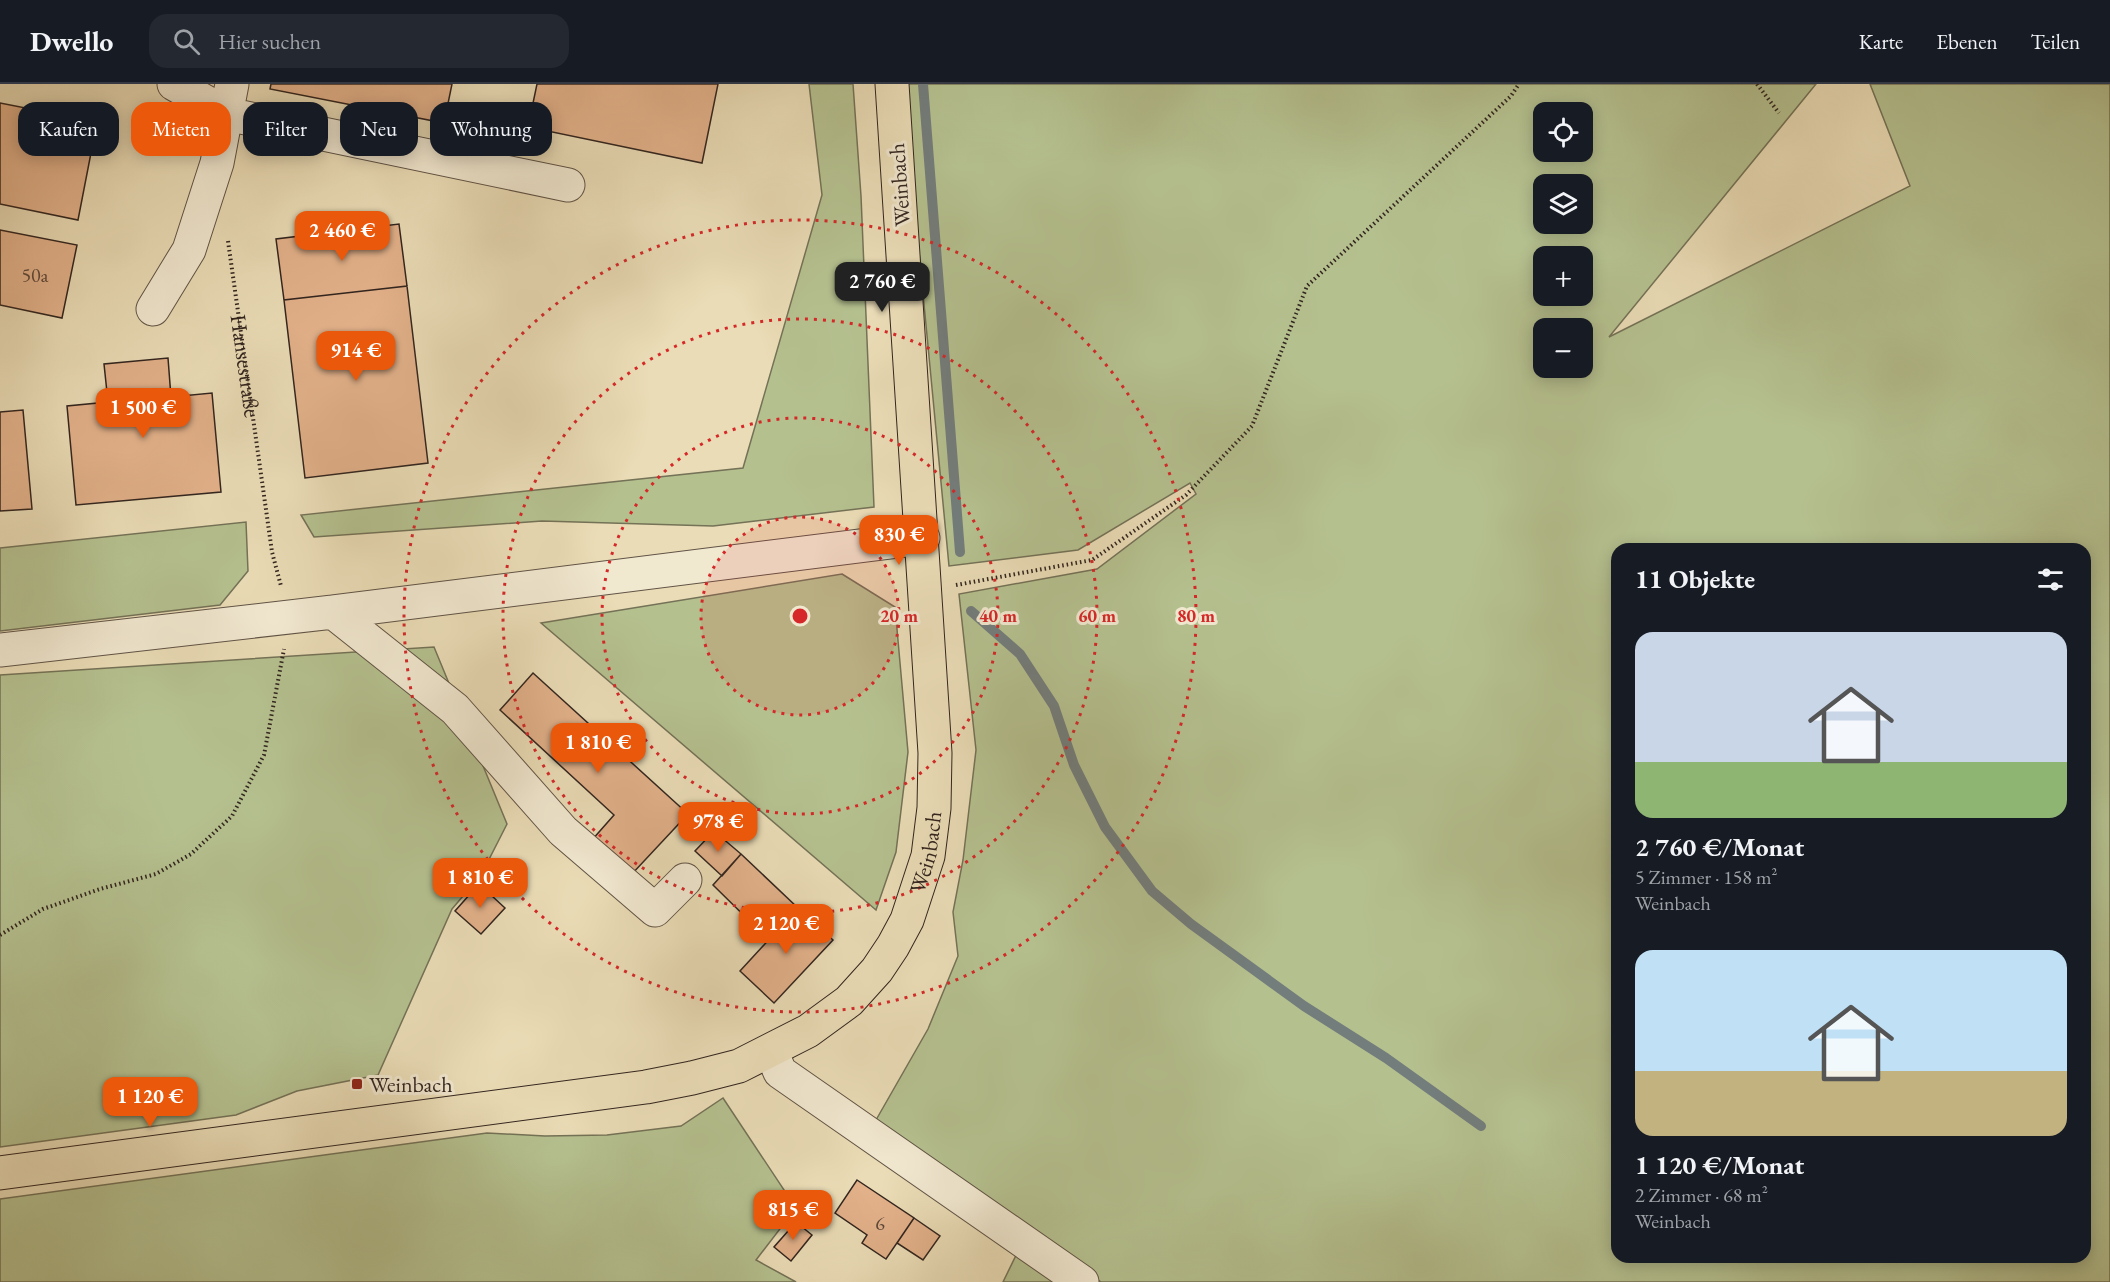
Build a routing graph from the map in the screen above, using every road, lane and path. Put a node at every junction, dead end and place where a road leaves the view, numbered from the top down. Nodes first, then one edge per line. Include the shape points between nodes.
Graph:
1 (174, 84) edge
2 (892, 84) edge
3 (1519, 84) edge
4 (1757, 84) edge
5 (230, 99) edge
6 (1779, 113) dead end
7 (568, 185) dead end
8 (227, 234) dead end
9 (153, 309) dead end
10 (923, 538) junction
11 (925, 591) junction
12 (333, 612) junction
13 (289, 616) junction
14 (0, 651) edge
15 (685, 880) dead end
16 (0, 935) edge
17 (771, 1051) junction
18 (0, 1173) edge
19 (1082, 1282) edge

1 - 5 street
2 - 10 main road, Weinbach
3 - 11 path via 1511,96 1307,286 1252,426 1186,495 1092,560
4 - 6 path
5 - 7 street
5 - 9 street via 217,163 189,250
8 - 13 path, Hansestraße via 272,552
10 - 11 main road, Weinbach
10 - 12 street
11 - 17 main road, Weinbach via 935,753 934,808 928,856 916,895 893,946 849,1001 808,1031
12 - 13 street
12 - 15 street via 456,709 562,831 655,910
13 - 14 street
13 - 16 path via 264,755 232,816 191,854 156,874 43,909
17 - 18 main road, Weinbach via 739,1066 646,1087
17 - 19 street via 780,1072

